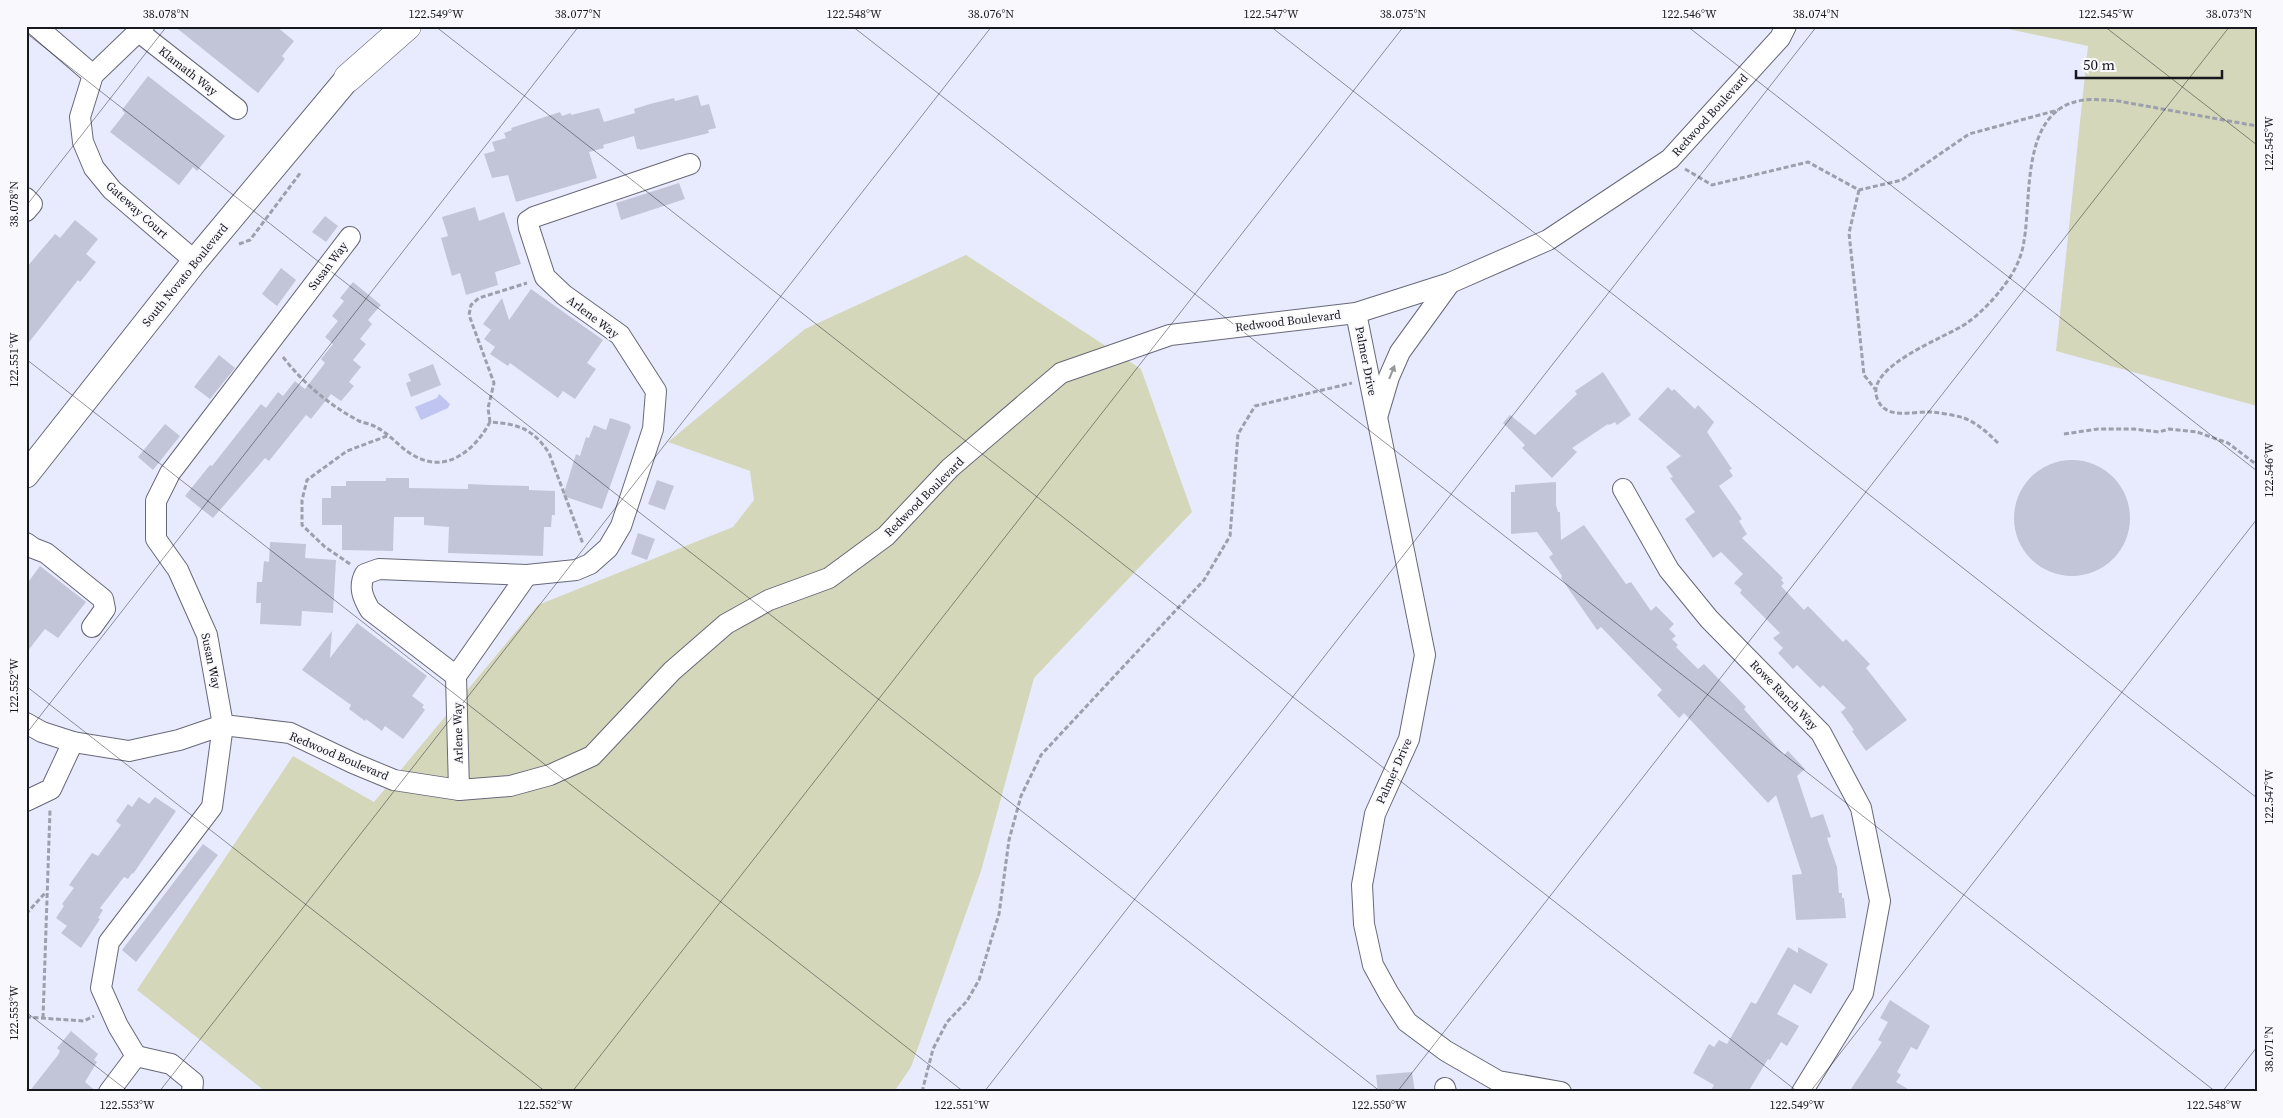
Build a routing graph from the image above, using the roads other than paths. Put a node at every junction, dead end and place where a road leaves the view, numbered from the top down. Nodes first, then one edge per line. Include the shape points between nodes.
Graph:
1 (36, 26) edge
2 (386, 26) edge
3 (407, 26) edge
4 (1786, 26) edge
5 (141, 29) edge
6 (93, 75) junction
7 (348, 78) junction
8 (237, 109) dead end
9 (690, 164) dead end
10 (350, 237) dead end
11 (195, 261) junction
12 (1450, 283) junction
13 (1356, 313) junction
14 (1377, 418) junction
15 (26, 475) edge
16 (1623, 489) dead end
17 (26, 543) edge
18 (526, 575) junction
19 (92, 627) dead end
20 (456, 676) junction
21 (26, 723) edge
22 (223, 725) junction
23 (73, 742) junction
24 (459, 790) junction
25 (26, 801) edge
26 (136, 1056) junction
27 (109, 1092) edge
28 (192, 1092) edge
29 (1561, 1092) edge
30 (1802, 1092) edge

1 - 6 street
2 - 7 highway
3 - 7 highway
4 - 12 street, Redwood Boulevard via 1780,38 1670,159 1548,240
5 - 6 street, Gateway Court
5 - 8 street, Klamath Way
6 - 11 street, Gateway Court via 80,117 83,142 94,168 112,190
7 - 11 main road, South Novato Boulevard
9 - 18 street, Arlene Way via 528,221 545,277 564,295 620,335 656,391 654,429 621,526 608,548 590,564 576,570
10 - 22 street, Susan Way via 170,473 156,500 156,539 178,570 208,635
11 - 15 main road, South Novato Boulevard
12 - 13 street, Redwood Boulevard
14 -> 12 street via 1400,352
13 - 14 street, Palmer Drive
13 - 24 street, Redwood Boulevard via 1170,335 1061,373 950,468 886,536 829,578 770,600 726,624 672,671 592,756 550,776 510,786
14 - 29 street, Palmer Drive via 1425,655 1409,739 1374,814 1362,885 1364,924 1374,965 1407,1022 1446,1051 1498,1081
16 - 30 street, Rowe Ranch Way via 1669,570 1709,619 1821,733 1861,808 1880,901 1863,993
17 - 19 street via 46,553 103,599 105,609
18 - 20 street
18 - 20 street, Arlene Way via 379,569 364,574 362,593 370,610
20 - 24 street, Arlene Way
21 - 23 street, Redwood Boulevard
22 - 23 street, Redwood Boulevard via 179,740 129,751
22 - 24 street, Redwood Boulevard via 290,733 394,780
22 - 26 street, Susan Way via 212,807 109,942 101,988
23 - 25 street via 51,789
26 - 27 street
26 - 28 street via 172,1064 193,1082

